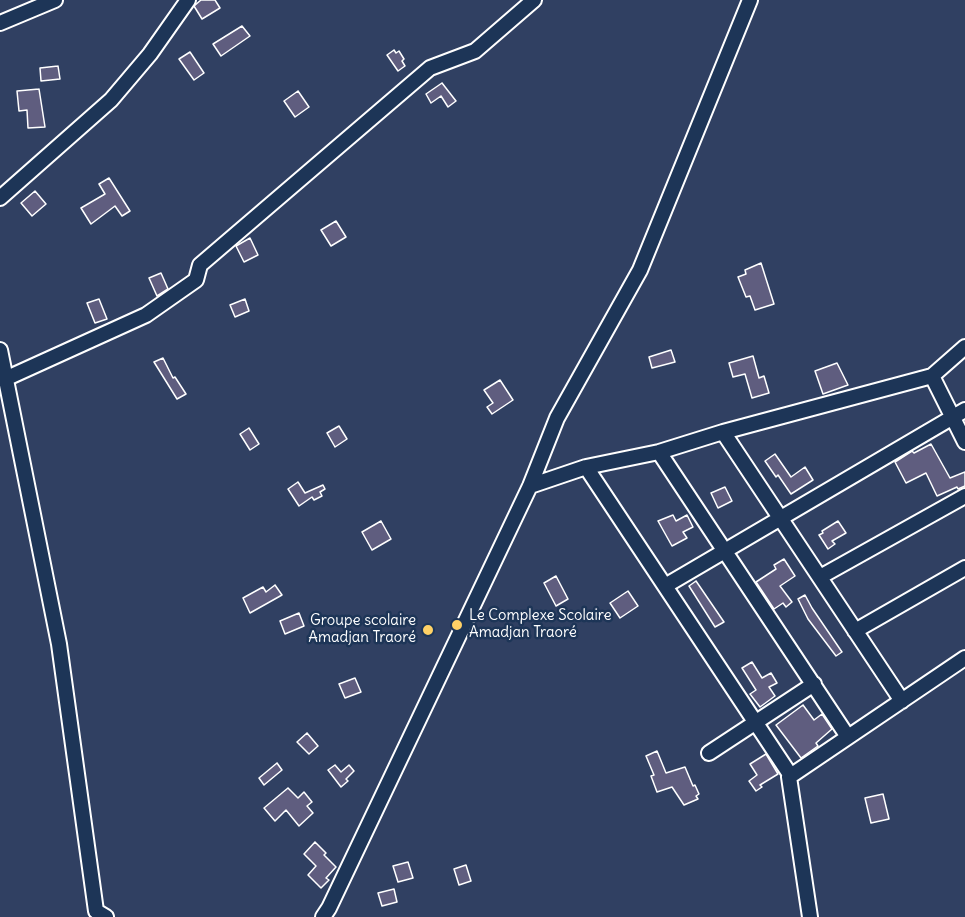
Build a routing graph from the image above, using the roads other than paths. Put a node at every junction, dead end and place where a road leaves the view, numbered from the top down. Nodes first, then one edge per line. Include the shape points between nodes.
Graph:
1 (55, 0) edge
2 (188, 0) edge
3 (534, 0) edge
4 (750, 0) edge
5 (0, 23) edge
6 (0, 198) edge
7 (965, 347) edge
8 (0, 350) edge
9 (932, 376) junction
10 (5, 379) junction
11 (959, 414) edge
12 (723, 432) junction
13 (965, 442) edge
14 (660, 452) junction
15 (586, 467) junction
16 (530, 486) junction
17 (965, 496) edge
18 (780, 518) junction
19 (725, 551) junction
20 (965, 568) edge
21 (820, 577) junction
22 (665, 586) junction
23 (855, 631) junction
24 (965, 658) edge
25 (814, 684) junction
26 (902, 701) junction
27 (756, 723) junction
28 (848, 737) junction
29 (709, 753) dead end
30 (791, 776) junction
31 (106, 917) edge
32 (322, 917) edge
33 (810, 917) edge

1 - 5 street
2 - 6 street via 150,54 111,99
3 - 10 street via 475,51 430,68 200,265 195,280 146,315
4 - 16 street via 640,270 557,418
7 - 9 street
8 - 10 street
9 - 11 street
9 - 12 street
10 - 31 street via 59,644 96,911
11 - 13 street
11 - 18 street
12 - 14 street
12 - 18 street
14 - 15 street
14 - 19 street
15 - 16 street
15 - 22 street
16 - 32 street
17 - 21 street
18 - 19 street
18 - 21 street
19 - 22 street
19 - 25 street
20 - 23 street
21 - 23 street
22 - 27 street
23 - 26 street
24 - 26 street
25 - 27 street
25 - 28 street
26 - 28 street
27 - 29 street
27 - 30 street
28 - 30 street
30 - 33 street

